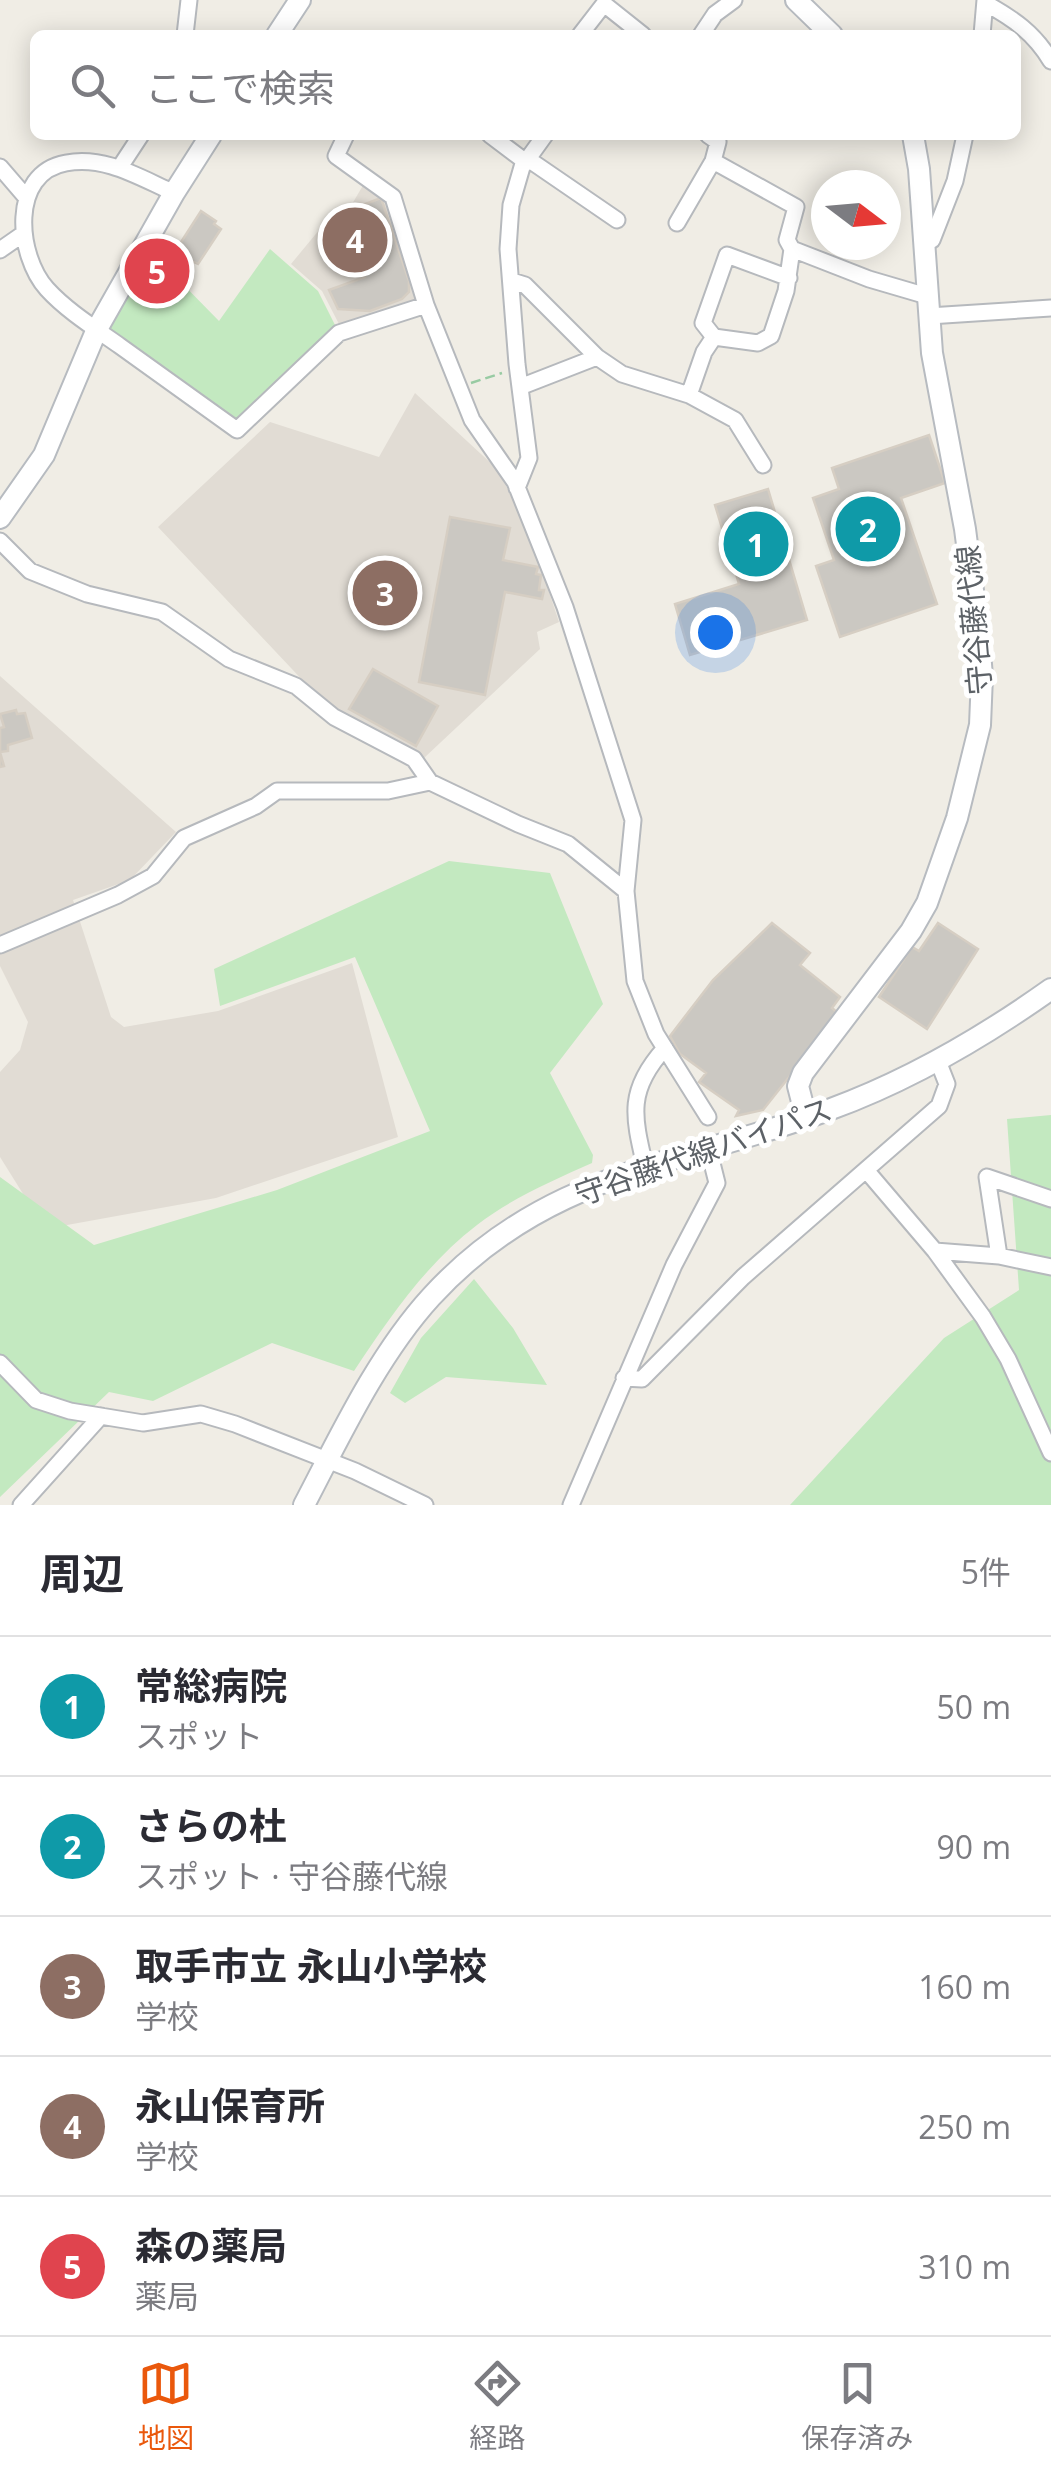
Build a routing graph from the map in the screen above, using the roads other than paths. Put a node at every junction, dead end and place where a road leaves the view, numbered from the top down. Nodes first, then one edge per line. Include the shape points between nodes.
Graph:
1 (189, 0) edge
2 (300, 0) edge
3 (734, 0) edge
4 (796, 0) edge
5 (985, 2) edge
6 (186, 30) edge
7 (280, 30) edge
8 (584, 30) edge
9 (637, 30) edge
10 (704, 30) edge
11 (827, 30) edge
12 (982, 30) edge
13 (1051, 62) edge
14 (138, 140) edge
15 (208, 140) edge
16 (344, 140) edge
17 (497, 140) edge
18 (542, 140) edge
19 (715, 140) edge
20 (914, 140) edge
21 (964, 140) edge
22 (527, 161) junction
23 (712, 161) junction
24 (0, 167) edge
25 (120, 167) junction
26 (168, 190) dead end
27 (25, 196) junction
28 (617, 220) dead end
29 (677, 222) dead end
30 (23, 234) junction
31 (923, 244) junction
32 (792, 249) junction
33 (0, 250) edge
34 (789, 278) junction
35 (512, 281) junction
36 (426, 304) junction
37 (928, 306) junction
38 (1051, 308) edge
39 (97, 329) junction
40 (714, 337) junction
41 (596, 357) junction
42 (520, 387) junction
43 (690, 395) junction
44 (763, 465) dead end
45 (517, 488) junction
46 (0, 518) edge
47 (0, 542) edge
48 (430, 782) junction
49 (626, 891) junction
50 (0, 944) edge
51 (1051, 989) edge
52 (665, 1048) junction
53 (938, 1062) junction
54 (708, 1117) dead end
55 (806, 1117) junction
56 (708, 1147) junction
57 (645, 1166) junction
58 (866, 1170) junction
59 (1051, 1199) edge
60 (935, 1251) junction
61 (998, 1256) junction
62 (1051, 1267) edge
63 (0, 1364) edge
64 (624, 1378) junction
65 (101, 1416) junction
66 (1051, 1453) edge
67 (328, 1460) junction
68 (21, 1505) edge
69 (304, 1505) edge
70 (425, 1505) edge
71 (571, 1505) edge

1 - 6 street
2 - 7 main road
3 - 10 street
4 - 11 main road
5 - 12 street
5 - 13 street via 1015,19
8 - 9 street via 604,4
14 - 25 street
15 - 39 main road
16 - 36 street via 336,156 392,196
17 - 22 street
18 - 22 street
19 - 23 street
20 - 31 main road, 守谷藤代線
21 - 31 street via 932,240
22 - 28 street
22 - 35 street via 511,205
23 - 29 street
23 - 32 street via 796,207 786,240
24 - 27 street
25 - 26 street
25 - 27 street via 62,163
27 - 30 street
30 - 33 street
30 - 39 street via 46,288
31 - 37 main road, 守谷藤代線
32 - 34 street
32 - 37 street
34 - 40 street via 771,336 758,342
34 - 40 street via 727,255 703,323
35 - 41 street via 525,285
35 - 42 street
36 - 39 street via 339,333 237,430
36 - 45 street via 472,420
37 - 38 street
37 - 55 main road, 守谷藤代線 via 973,586 980,725 927,904 803,1072 798,1086
39 - 46 main road via 44,455
40 - 43 street
41 - 42 street
41 - 43 street via 622,374
42 - 45 street via 529,458
43 - 44 street via 735,420
45 - 49 street via 565,607 634,820
47 - 48 street via 30,571 87,594 162,612 230,660 296,686 334,717 414,759
48 - 49 street via 568,844
48 - 50 street via 388,791 277,791 184,838 153,876
49 - 52 street via 635,980
51 - 53 main road, 守谷藤代線バイパス
52 - 54 street
52 - 57 street via 644,1076 634,1110
53 - 55 main road, 守谷藤代線バイパス
53 - 58 street via 946,1084 940,1106
55 - 56 main road, 守谷藤代線バイパス
56 - 57 main road, 守谷藤代線バイパス
56 - 64 street via 717,1183
57 - 67 main road, 守谷藤代線バイパス via 558,1200 461,1268 406,1327
58 - 60 street
58 - 64 street via 743,1276 642,1380
59 - 61 street via 987,1177
60 - 61 street
60 - 66 street via 1008,1360
61 - 62 street
63 - 65 street via 36,1400
64 - 71 street
65 - 67 street via 143,1422 201,1414
65 - 68 street
67 - 69 main road
67 - 70 street

